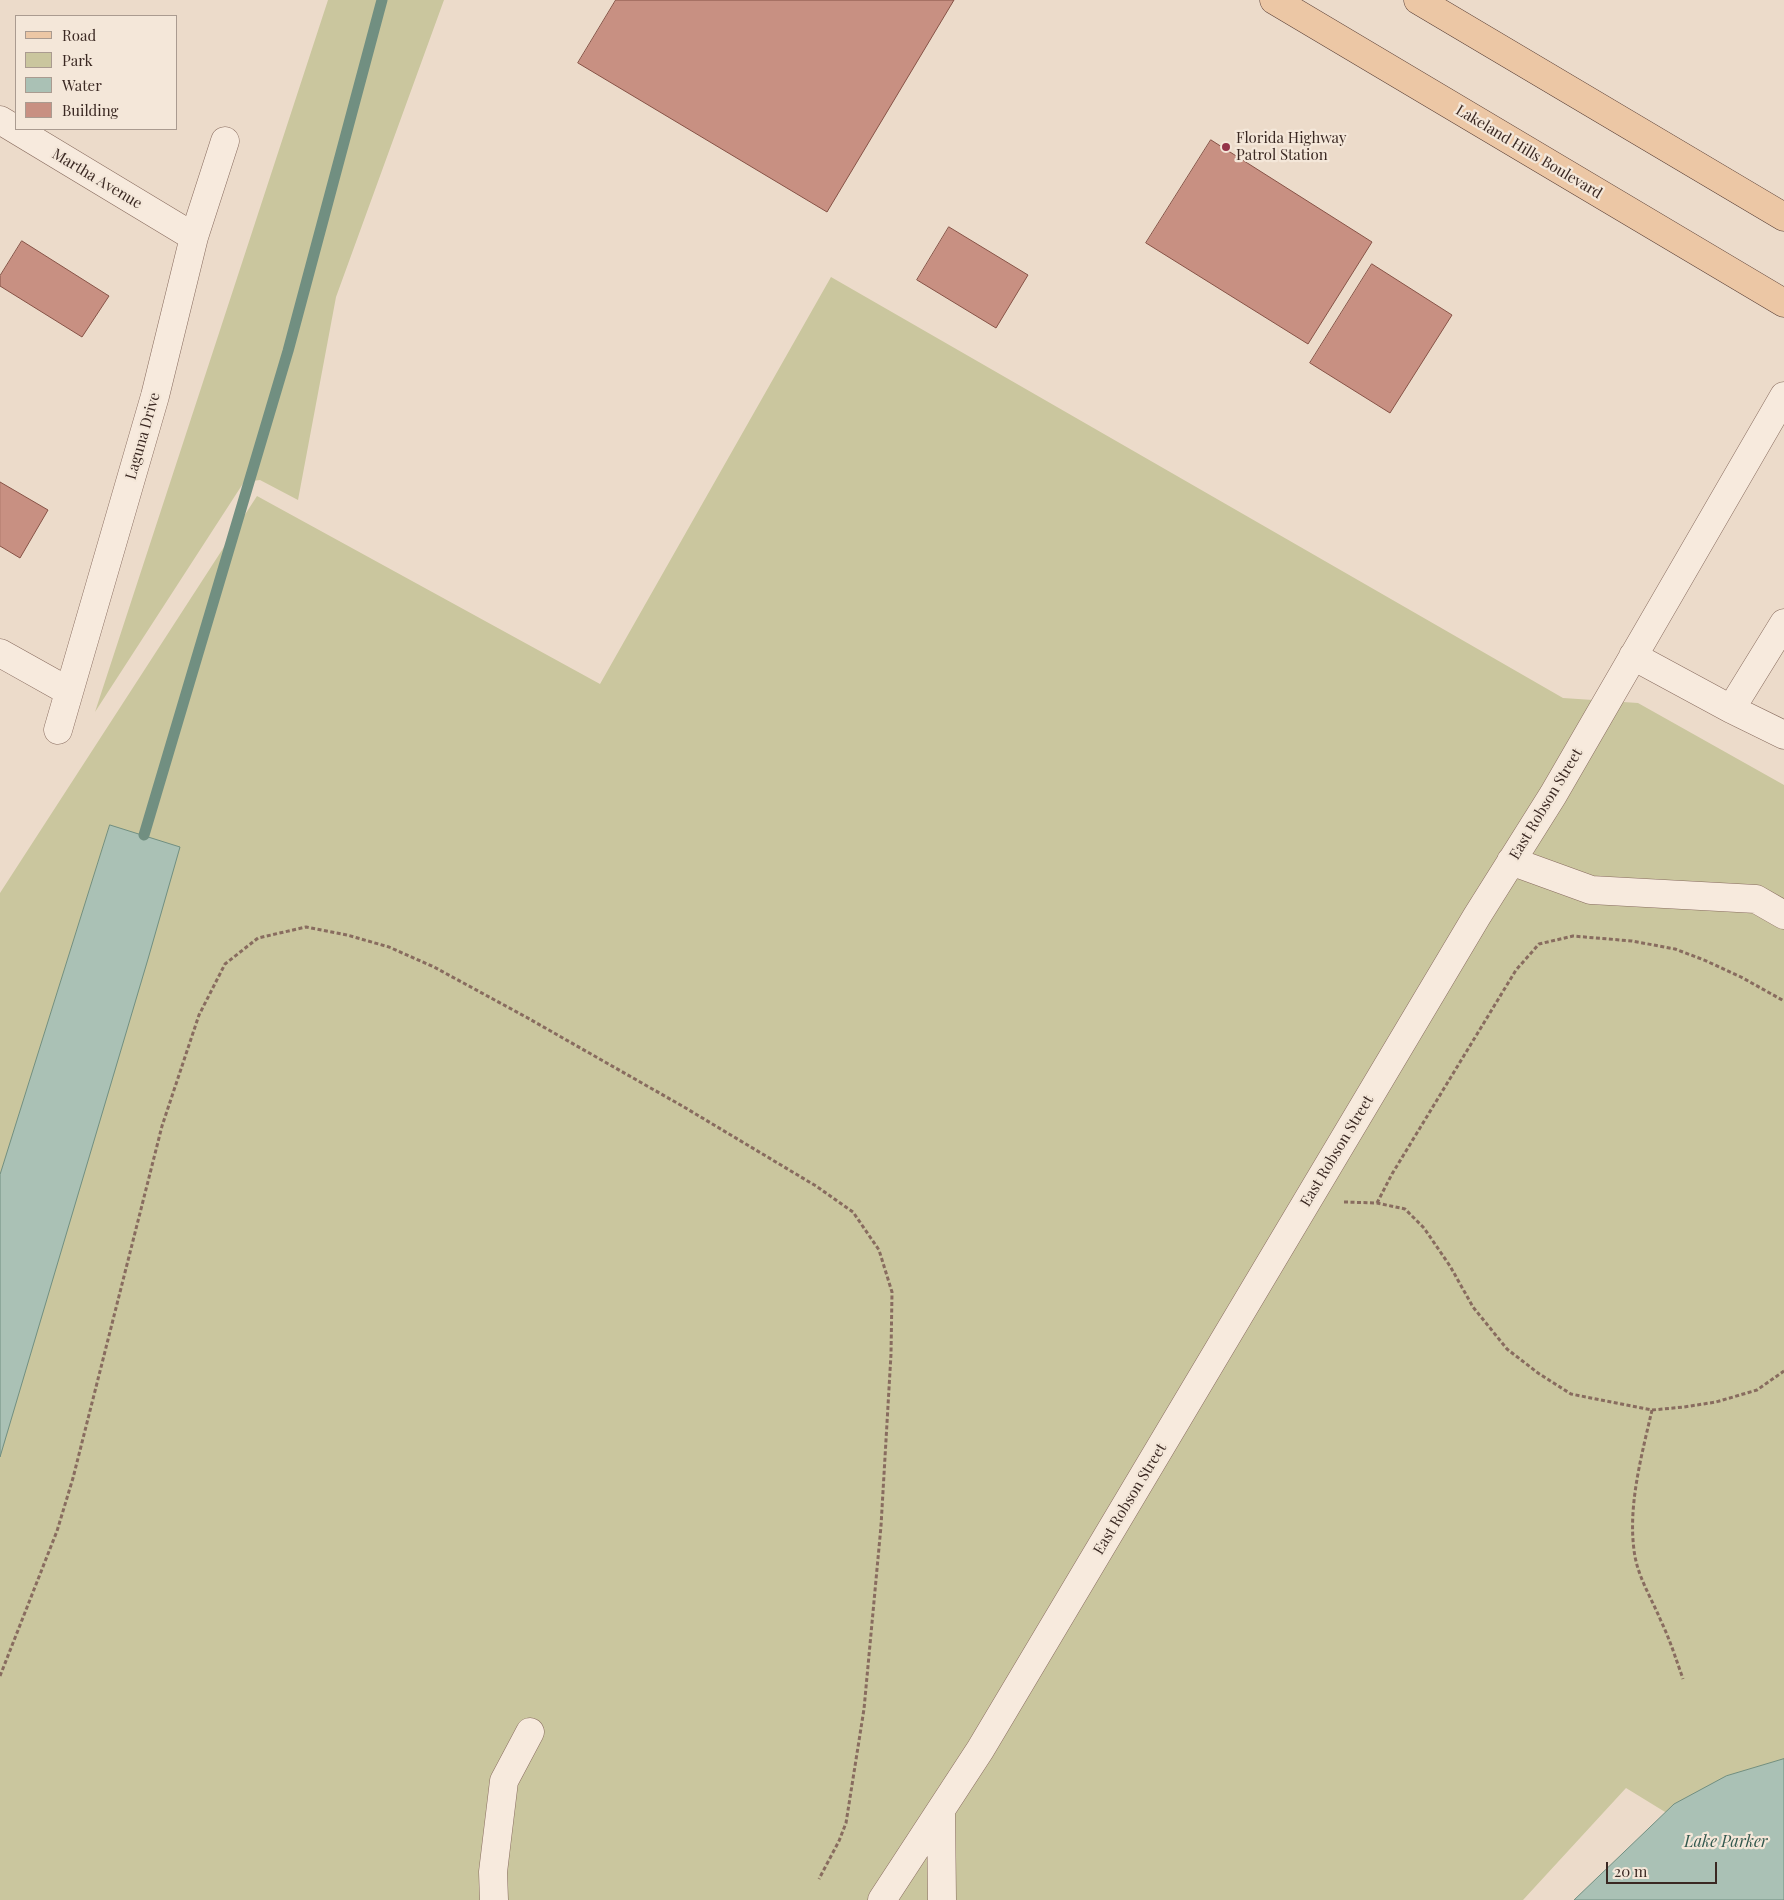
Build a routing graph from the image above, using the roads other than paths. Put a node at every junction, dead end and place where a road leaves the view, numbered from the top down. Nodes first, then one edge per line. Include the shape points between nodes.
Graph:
1 (1274, 0) edge
2 (1418, 0) edge
3 (0, 120) edge
4 (15, 129) edge
5 (17, 130) edge
6 (225, 141) dead end
7 (1784, 217) edge
8 (194, 237) junction
9 (1784, 303) edge
10 (1784, 396) edge
11 (1784, 623) edge
12 (0, 653) edge
13 (1633, 656) junction
14 (68, 691) junction
15 (1731, 709) junction
16 (58, 730) dead end
17 (1784, 735) edge
18 (1511, 861) junction
19 (1784, 915) edge
20 (530, 1732) dead end
21 (941, 1812) junction
22 (494, 1900) edge
23 (882, 1900) edge
24 (942, 1900) edge

1 - 9 main road, Lakeland Hills Boulevard
2 - 7 main road
3 - 4 street, Martha Avenue
5 - 8 street, Martha Avenue
6 - 8 street, Laguna Drive
8 - 14 street, Laguna Drive via 155,396
10 - 13 street, East Robson Street
11 - 15 street
12 - 14 street
13 - 15 street
13 - 18 street, East Robson Street
14 - 16 street, Laguna Drive
15 - 17 street
18 - 19 street via 1590,890 1756,899
18 - 21 street, East Robson Street
20 - 22 street via 504,1782
21 - 23 street, East Robson Street
21 - 24 street

